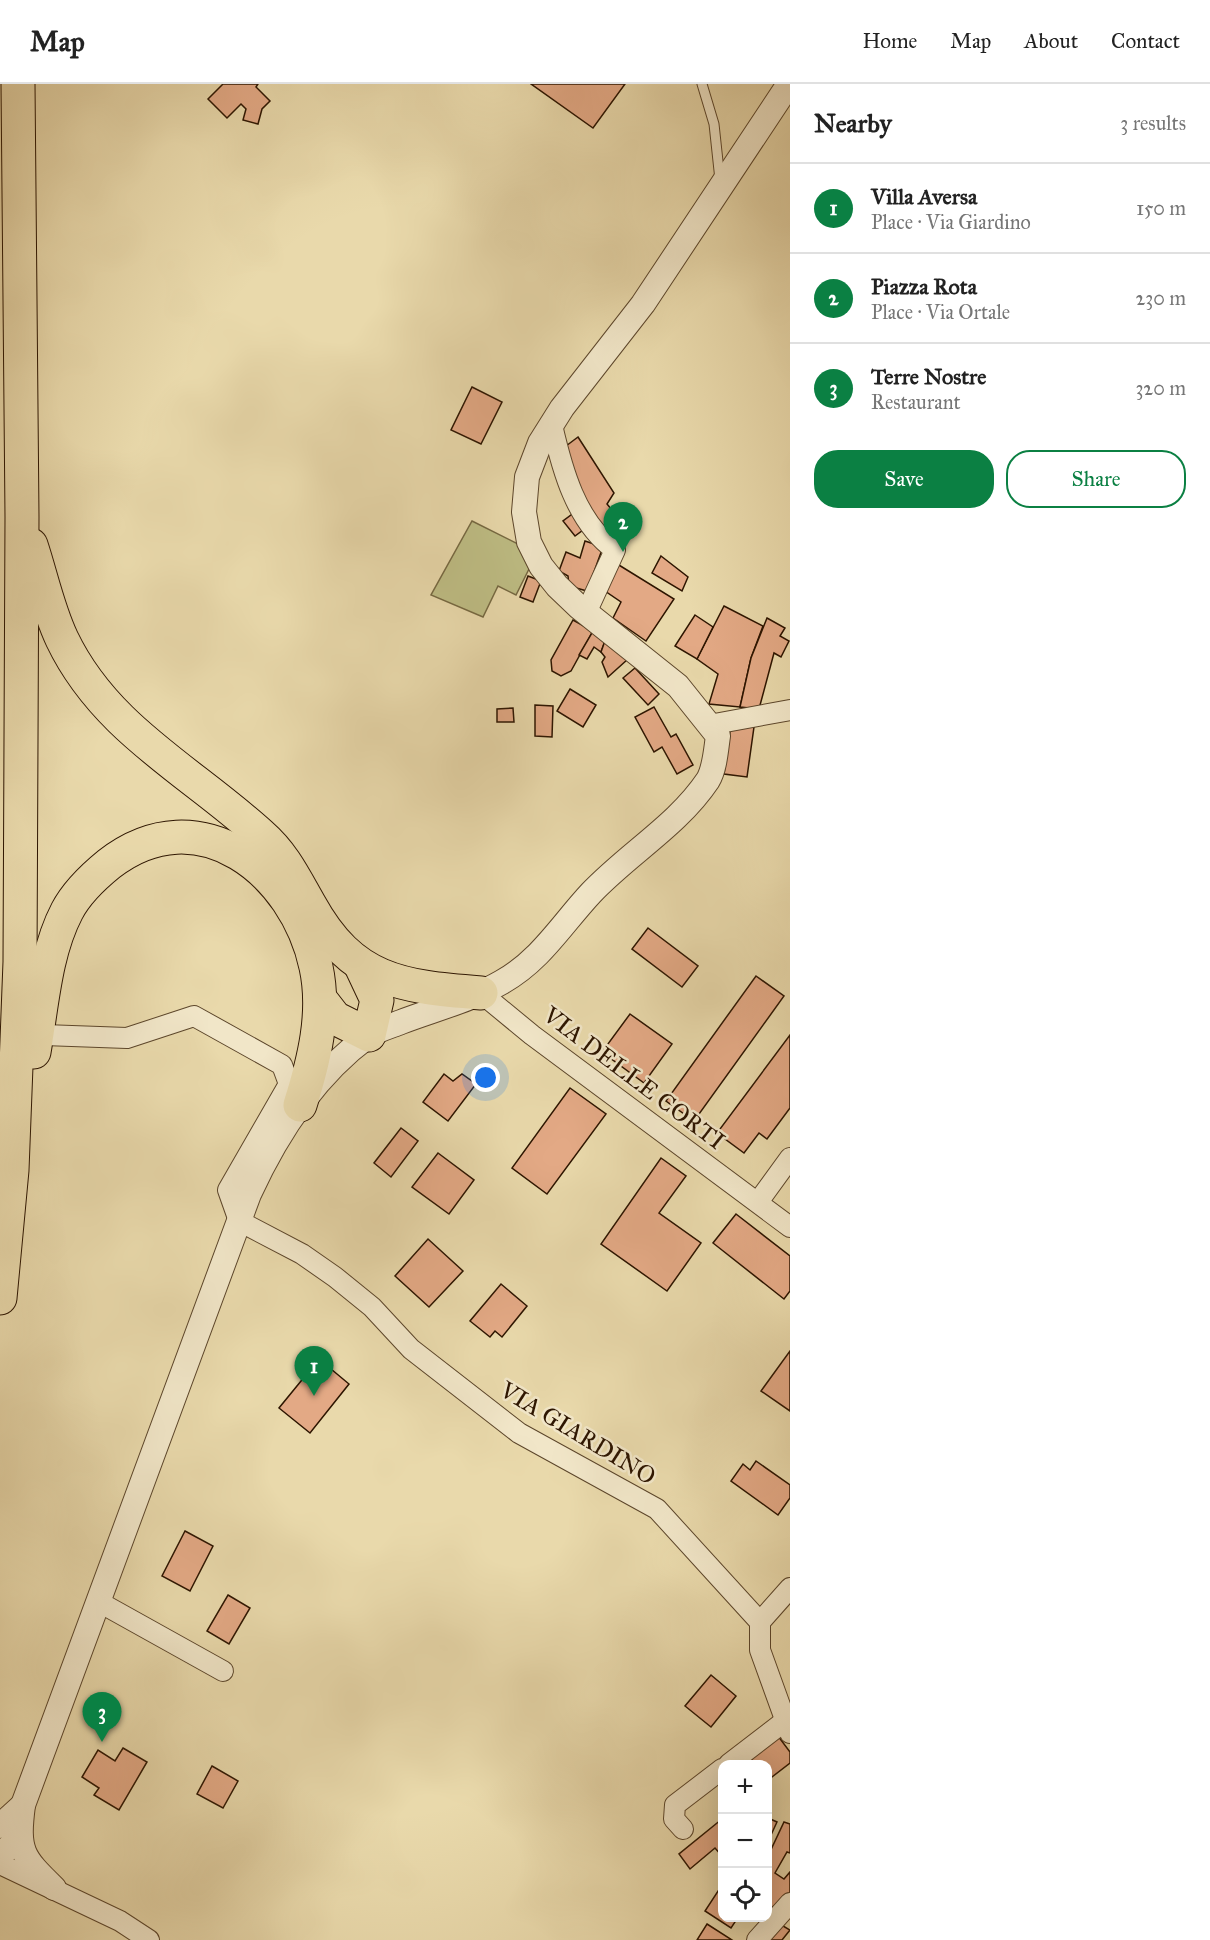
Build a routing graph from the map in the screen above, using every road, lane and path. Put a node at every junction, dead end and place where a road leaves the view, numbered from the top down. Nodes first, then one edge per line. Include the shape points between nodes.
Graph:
1 (18, 84) edge
2 (702, 84) edge
3 (789, 84) edge
4 (721, 188) junction
5 (552, 425) junction
6 (22, 517) junction
7 (586, 613) junction
8 (790, 710) edge
9 (709, 725) junction
10 (361, 966) junction
11 (481, 993) junction
12 (321, 1000) junction
13 (44, 1035) dead end
14 (369, 1035) junction
15 (300, 1105) junction
16 (790, 1158) edge
17 (12, 1170) junction
18 (758, 1202) junction
19 (239, 1221) junction
20 (790, 1227) edge
21 (0, 1298) edge
22 (790, 1588) edge
23 (99, 1602) junction
24 (760, 1622) junction
25 (223, 1671) dead end
26 (788, 1727) edge
27 (735, 1760) edge
28 (718, 1773) edge
29 (683, 1829) dead end
30 (9, 1831) edge
31 (0, 1856) edge
32 (0, 1864) edge
33 (54, 1888) junction
34 (790, 1903) edge
35 (149, 1940) edge
36 (757, 1940) edge

1 - 6 highway
2 - 4 lane via 714,124
3 - 4 street
4 - 5 street via 643,303
5 - 7 street via 559,457 577,502 590,525 615,550
5 - 7 street via 540,443 527,477 524,512 529,542 557,586
6 - 10 highway via 61,639 103,704 142,741 278,852 326,931
6 - 17 highway via 20,962
7 - 9 street via 678,686
8 - 9 street
9 - 11 street via 718,736 710,777 687,809 598,886 528,965
10 - 11 highway via 424,989
10 - 14 highway via 377,1000
11 - 14 street
11 - 18 street, VIA DELLE CORTI
12 - 14 highway via 335,1018
12 - 15 highway via 312,1068
12 - 17 highway via 316,966 302,926 288,900 249,858 216,842 184,836 152,840 125,852 81,891 67,911 56,939
13 - 19 street via 126,1038 194,1016 282,1065 289,1084 228,1190
14 - 15 street via 338,1062
15 - 19 street via 264,1161
16 - 18 street
17 - 21 highway
18 - 20 street, VIA DELLE CORTI
19 - 23 street
19 - 24 street, VIA GIARDINO via 302,1254 335,1277 372,1307 411,1349 519,1433 657,1509
22 - 24 street
23 - 25 street
23 - 30 street via 23,1805
24 - 26 street via 760,1650
26 - 27 street
28 - 29 street via 675,1805 674,1819
30 - 31 street
30 - 33 street via 28,1863
32 - 33 street
33 - 35 street
34 - 36 street

